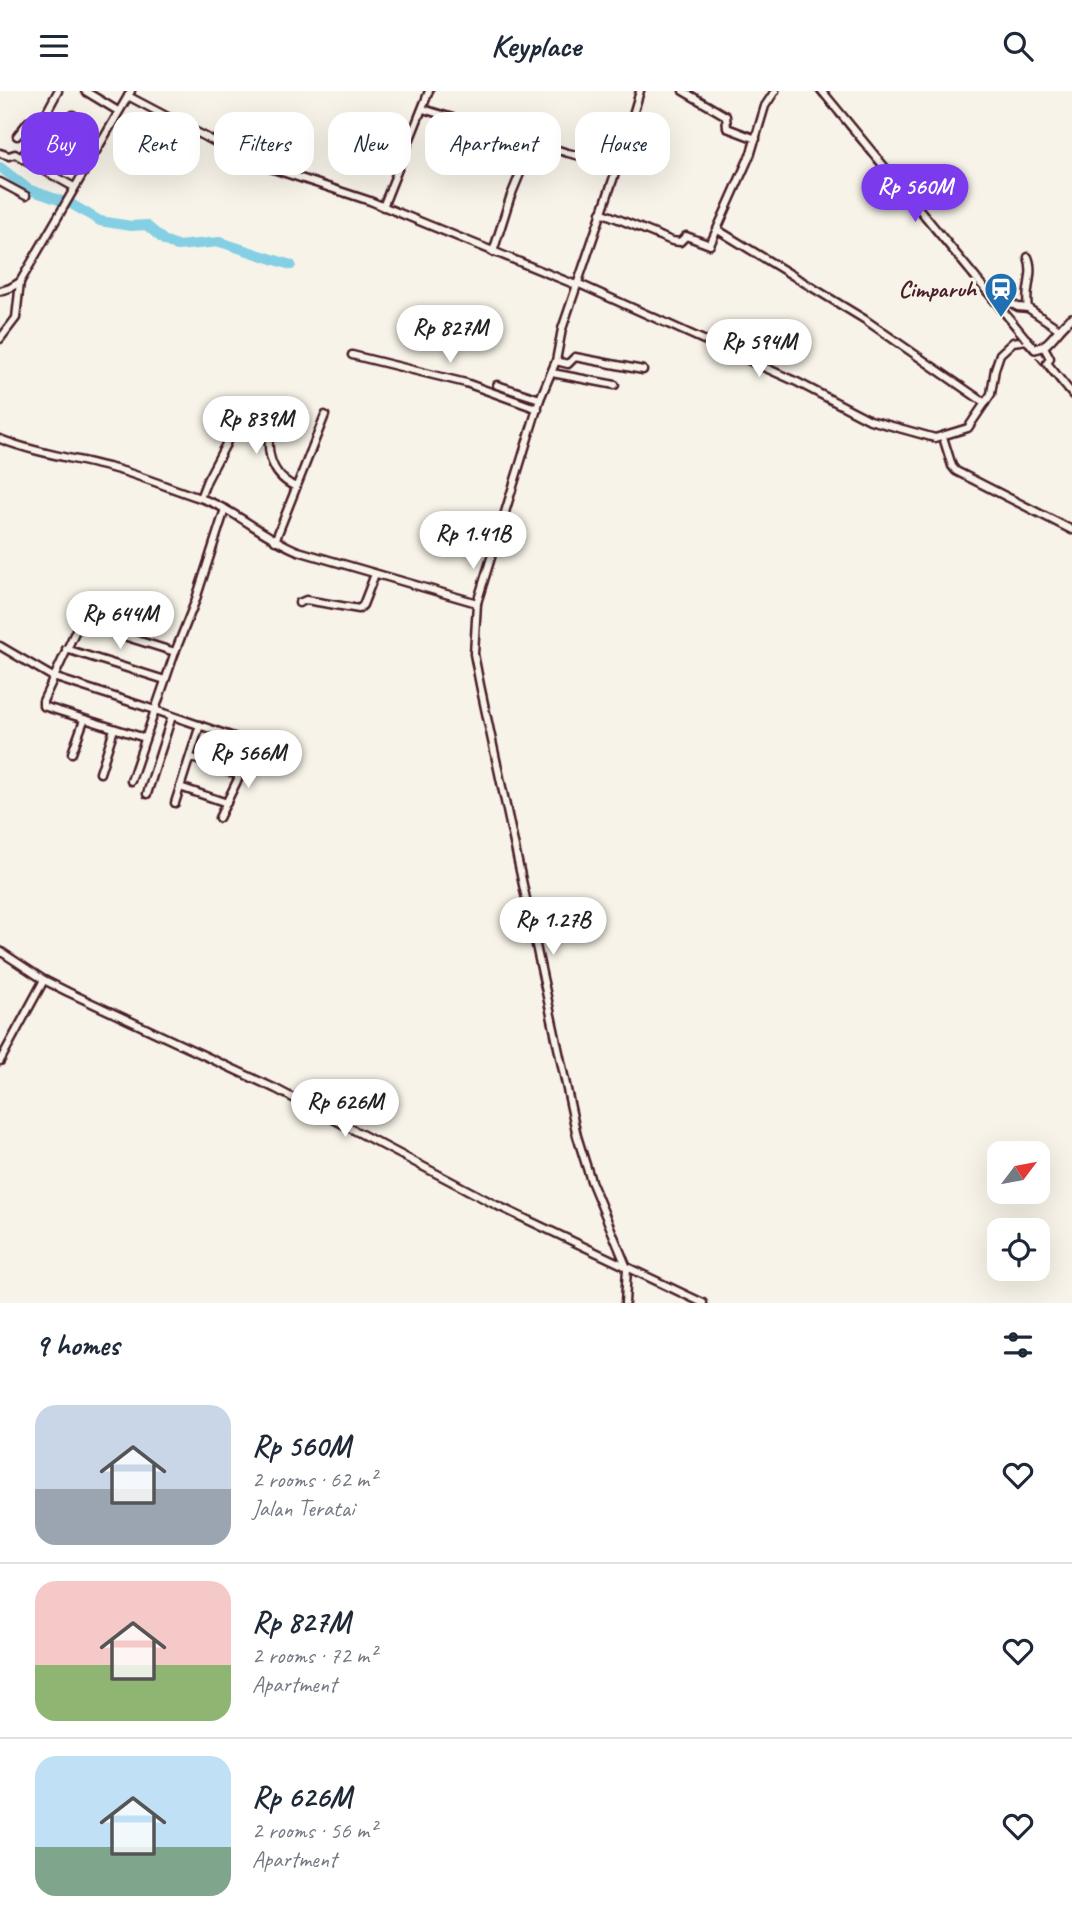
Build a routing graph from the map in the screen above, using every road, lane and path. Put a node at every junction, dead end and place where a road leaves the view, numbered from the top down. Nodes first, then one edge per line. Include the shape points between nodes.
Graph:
1 (58, 91) edge
2 (85, 91) edge
3 (429, 91) edge
4 (640, 91) edge
5 (683, 91) edge
6 (775, 91) edge
7 (822, 91) edge
8 (130, 93) edge
9 (423, 109) junction
10 (118, 111) junction
11 (47, 112) edge
12 (433, 112) edge
13 (634, 112) edge
14 (21, 130) edge
15 (17, 136) dead end
16 (756, 139) junction
17 (99, 144) edge
18 (0, 153) edge
19 (21, 157) edge
20 (52, 175) edge
21 (81, 175) edge
22 (519, 175) edge
23 (614, 175) edge
24 (0, 182) edge
25 (74, 187) junction
26 (26, 196) dead end
27 (383, 207) junction
28 (601, 212) junction
29 (718, 230) junction
30 (493, 253) junction
31 (1028, 257) dead end
32 (20, 282) junction
33 (576, 284) junction
34 (0, 291) edge
35 (1003, 299) dead end
36 (1028, 308) junction
37 (1072, 318) edge
38 (1059, 329) junction
39 (0, 339) edge
40 (1027, 340) junction
41 (1045, 348) junction
42 (352, 355) dead end
43 (556, 361) junction
44 (643, 370) dead end
45 (552, 373) junction
46 (496, 386) dead end
47 (615, 386) dead end
48 (1072, 394) edge
49 (540, 400) junction
50 (277, 403) dead end
51 (985, 403) junction
52 (237, 407) dead end
53 (538, 409) junction
54 (325, 415) dead end
55 (943, 437) junction
56 (0, 439) edge
57 (296, 487) junction
58 (200, 498) junction
59 (225, 509) junction
60 (1072, 530) edge
61 (275, 541) junction
62 (375, 574) junction
63 (89, 602) dead end
64 (299, 603) dead end
65 (477, 603) junction
66 (79, 622) junction
67 (0, 646) edge
68 (66, 649) junction
69 (175, 652) junction
70 (53, 677) junction
71 (165, 680) junction
72 (155, 710) junction
73 (172, 716) junction
74 (84, 720) junction
75 (200, 725) junction
76 (114, 729) junction
77 (145, 738) junction
78 (257, 745) dead end
79 (72, 753) dead end
80 (190, 757) junction
81 (100, 773) dead end
82 (131, 781) dead end
83 (180, 787) junction
84 (146, 795) dead end
85 (175, 803) dead end
86 (227, 803) junction
87 (219, 818) dead end
88 (0, 951) edge
89 (44, 980) junction
90 (0, 1061) edge
91 (627, 1268) junction
92 (625, 1303) edge
93 (703, 1303) edge

1 - 11 street
2 - 10 street
3 - 9 street
4 - 13 street
5 - 16 street via 726,116 727,128
6 - 16 street via 765,106
7 - 40 street
8 - 10 street
8 - 27 street via 255,163
9 - 12 street
9 - 27 street
10 - 17 street
14 - 15 street
16 - 29 street
18 - 19 street
20 - 25 street
21 - 25 street
22 - 30 street
23 - 28 street
24 - 26 street
25 - 32 street
27 - 30 street
28 - 29 street via 677,243 686,236 710,245
28 - 33 street
29 - 51 street via 864,319
30 - 33 street
31 - 36 street
32 - 34 street
32 - 39 street via 15,320
33 - 43 street
33 - 55 street via 797,382 870,420
35 - 36 street
36 - 38 street
37 - 38 street
38 - 41 street
40 - 41 street via 1035,349
40 - 51 street via 1013,342 1000,354
41 - 48 street via 1046,363
42 - 53 street via 466,383
43 - 44 street via 568,364 575,357
43 - 45 street
45 - 47 street
45 - 49 street
46 - 49 street
49 - 53 street
50 - 57 street via 269,427 270,457 278,474
51 - 55 street via 968,428
52 - 58 street via 226,444
53 - 65 street
54 - 57 street
55 - 60 street via 956,471
56 - 58 street
57 - 61 street
58 - 59 street
59 - 61 street
59 - 69 street
61 - 62 street
62 - 64 street via 359,609 306,600
62 - 65 street
63 - 66 street
65 - 91 street via 474,641 478,675 569,1101 591,1181
66 - 68 street
66 - 69 street
67 - 70 street
68 - 70 street
68 - 71 street
69 - 71 street
70 - 72 street
70 - 74 street via 43,706
71 - 72 street
72 - 73 street
72 - 77 street
73 - 75 street
73 - 84 street
74 - 76 street
74 - 79 street
75 - 78 street
75 - 80 street
76 - 77 street
76 - 81 street
77 - 82 street
80 - 83 street
80 - 86 street via 237,774 239,779
83 - 85 street
83 - 86 street
86 - 87 street
88 - 89 street
89 - 90 street
89 - 91 street via 276,1089
91 - 92 street
91 - 93 street

